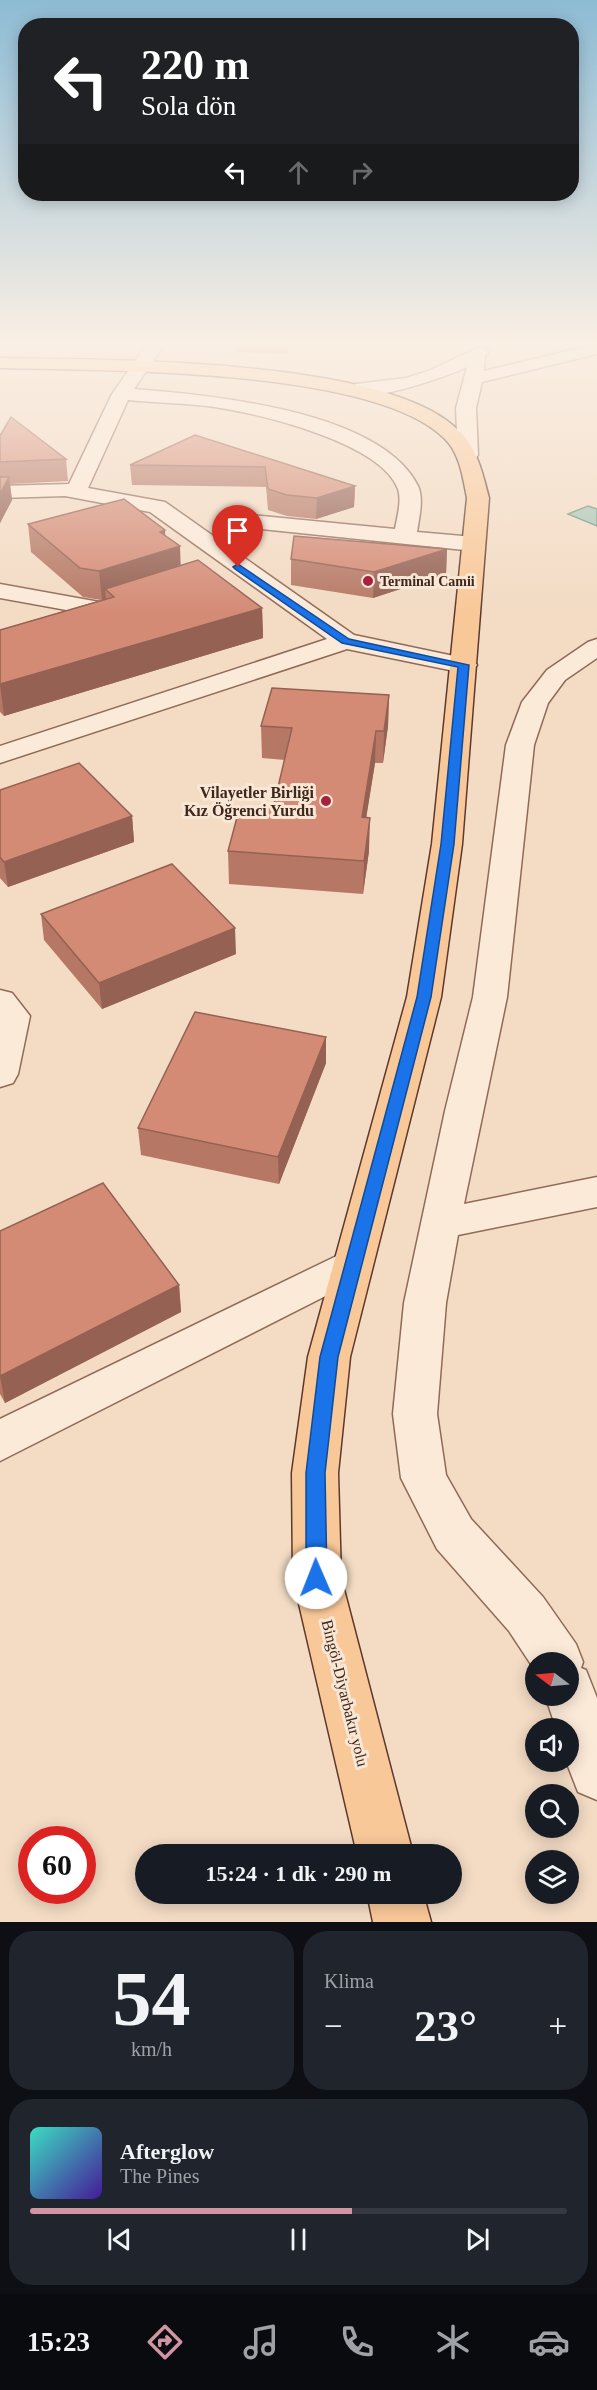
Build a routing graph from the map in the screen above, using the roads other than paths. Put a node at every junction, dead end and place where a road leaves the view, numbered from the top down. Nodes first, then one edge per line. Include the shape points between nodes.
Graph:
1 (103, 434) edge
2 (337, 434) edge
3 (450, 434) edge
4 (467, 434) edge
5 (468, 455) junction
6 (0, 492) edge
7 (76, 492) junction
8 (241, 521) dead end
9 (405, 537) junction
10 (474, 544) junction
11 (0, 591) edge
12 (58, 626) edge
13 (346, 641) junction
14 (597, 647) edge
15 (464, 665) junction
16 (0, 755) edge
17 (0, 1001) edge
18 (0, 1074) edge
19 (597, 1192) edge
20 (440, 1224) junction
21 (351, 1265) junction
22 (0, 1441) edge
23 (551, 1652) edge
24 (574, 1706) edge
25 (597, 1773) edge
26 (382, 1844) edge
27 (398, 1904) edge
28 (402, 1922) edge

1 - 7 street
2 - 9 street via 395,465 410,489
3 - 5 main road, Bingöl-Diyarbakır yolu
4 - 5 street
5 - 10 main road, Bingöl-Diyarbakır yolu via 478,498
6 - 7 street
7 - 13 street via 157,507 227,570
8 - 9 street
9 - 10 street
10 - 15 main road, Bingöl-Diyarbakır yolu
11 - 12 street via 116,607
13 - 15 street
13 - 16 street
14 - 20 street via 556,675 535,702 520,745 490,997
15 - 21 main road, Bingöl-Diyarbakır yolu via 447,844 424,997
17 - 18 street via 13,1016
19 - 20 street
20 - 23 street via 425,1303 415,1414 424,1478 454,1534 526,1614
21 - 22 street
21 - 26 main road, Bingöl-Diyarbakır yolu via 329,1357 315,1473 316,1578
24 - 25 street
27 - 28 main road

